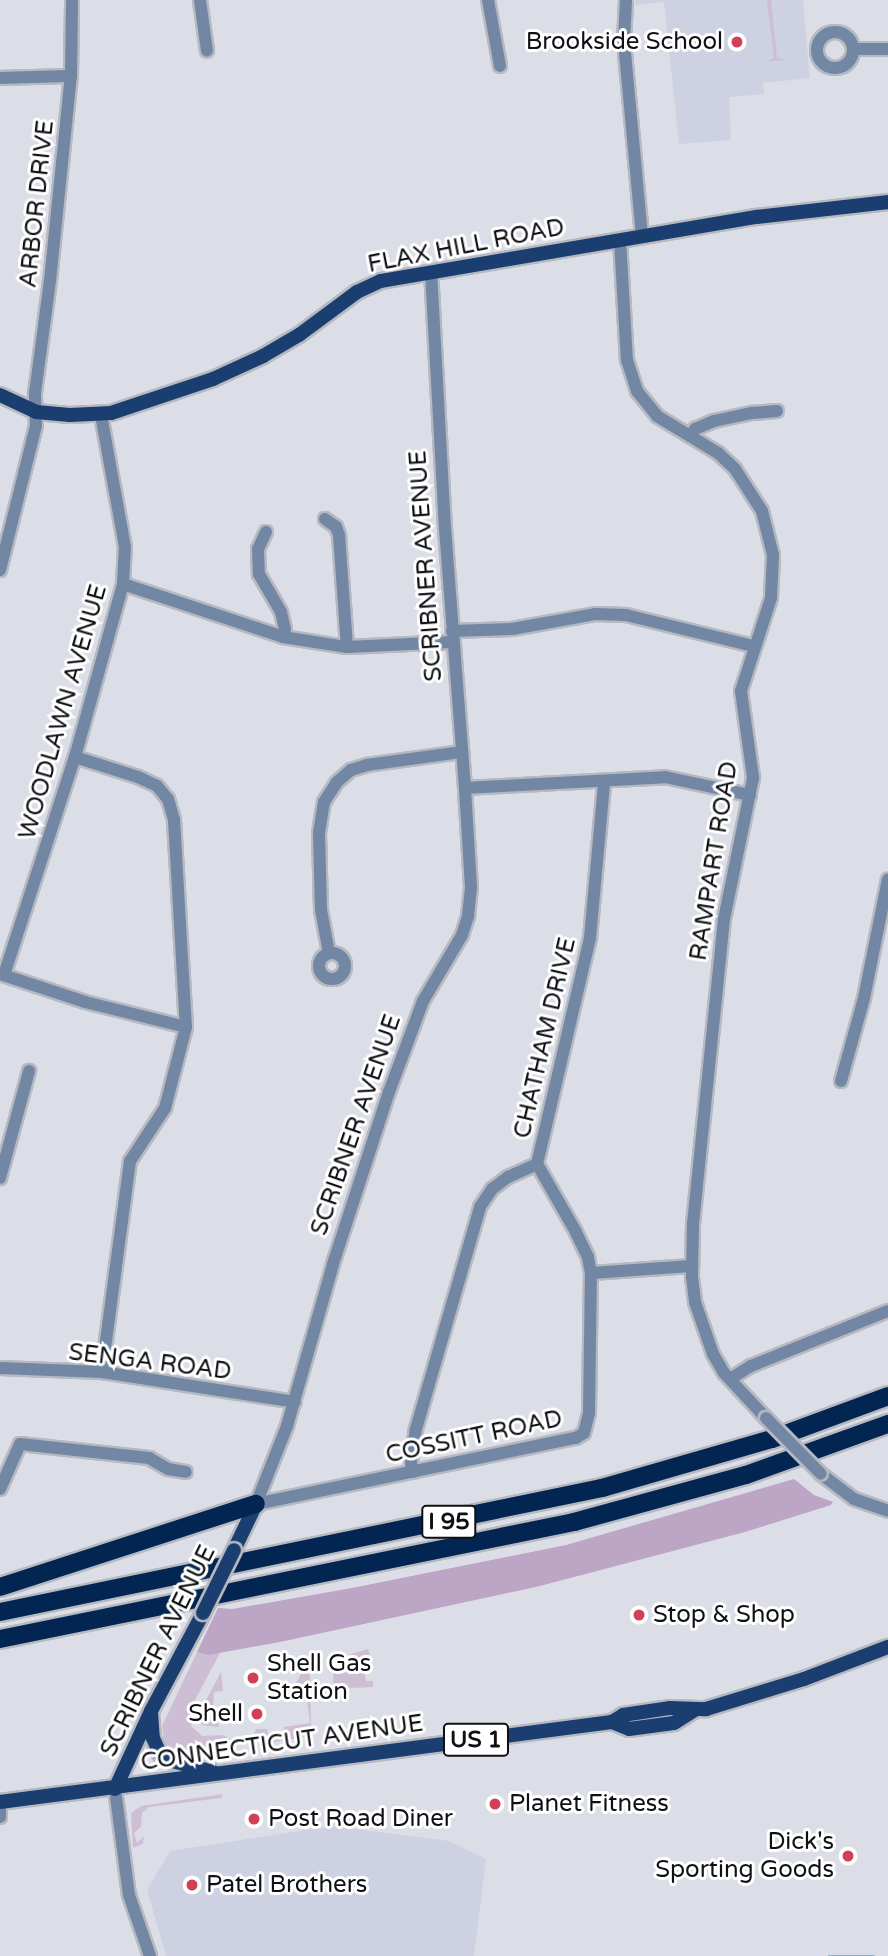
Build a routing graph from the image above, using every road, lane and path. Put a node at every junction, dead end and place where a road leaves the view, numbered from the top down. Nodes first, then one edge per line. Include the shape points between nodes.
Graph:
1 (72, 0) edge
2 (200, 0) edge
3 (488, 0) edge
4 (626, 0) edge
5 (853, 49) dead end
6 (888, 49) edge
7 (207, 51) dead end
8 (500, 66) dead end
9 (71, 76) junction
10 (0, 78) edge
11 (888, 202) edge
12 (642, 236) junction
13 (620, 240) junction
14 (431, 272) junction
15 (0, 395) edge
16 (777, 411) dead end
17 (36, 412) junction
18 (102, 415) junction
19 (690, 436) junction
20 (325, 519) dead end
21 (266, 532) dead end
22 (0, 569) edge
23 (123, 584) junction
24 (453, 636) junction
25 (283, 637) junction
26 (753, 646) junction
27 (347, 647) junction
28 (462, 752) junction
29 (75, 757) junction
30 (604, 783) junction
31 (465, 788) junction
32 (750, 795) junction
33 (888, 879) edge
34 (329, 953) dead end
35 (2, 975) edge
36 (186, 1027) junction
37 (29, 1071) dead end
38 (841, 1081) dead end
39 (537, 1164) junction
40 (0, 1178) edge
41 (692, 1266) junction
42 (591, 1273) junction
43 (888, 1311) edge
44 (0, 1368) edge
45 (102, 1372) junction
46 (730, 1380) junction
47 (888, 1396) edge
48 (295, 1402) junction
49 (888, 1424) edge
50 (186, 1472) dead end
51 (413, 1472) junction
52 (0, 1489) edge
53 (256, 1504) junction
54 (888, 1511) edge
55 (0, 1587) edge
56 (146, 1610) junction
57 (0, 1612) edge
58 (0, 1639) edge
59 (888, 1647) edge
60 (0, 1650) edge
61 (151, 1711) junction
62 (222, 1774) junction
63 (116, 1789) junction
64 (0, 1802) edge
65 (0, 1817) edge
66 (150, 1956) edge

1 - 9 street, ARBOR DRIVE
2 - 7 street
3 - 8 street
4 - 12 street via 624,42
5 - 6 street
9 - 10 street
9 - 17 street, ARBOR DRIVE
11 - 12 main road, FLAX HILL ROAD
12 - 13 main road, FLAX HILL ROAD
13 - 14 main road, FLAX HILL ROAD
13 - 19 street, RAMPART ROAD via 631,379 649,409
14 - 18 main road, FLAX HILL ROAD via 369,286 299,335 239,368 131,409
14 - 24 street, SCRIBNER AVENUE
15 - 17 main road, FLAX HILL ROAD
16 - 19 street via 714,421
17 - 18 main road, FLAX HILL ROAD
17 - 22 street, ARBOR DRIVE
18 - 23 street, WOODLAWN AVENUE via 125,547
19 - 26 street, RAMPART ROAD via 735,469 768,525 773,583
20 - 27 street via 339,535
21 - 25 street via 258,550 259,574 281,612
23 - 25 street
23 - 29 street, WOODLAWN AVENUE
24 - 26 street via 594,614 626,615
24 - 27 street
24 - 28 street, SCRIBNER AVENUE
25 - 27 street
26 - 32 street, RAMPART ROAD via 741,699 754,766
28 - 31 street, SCRIBNER AVENUE
28 - 34 street via 367,765 351,770 337,782 324,802 319,833 321,910
29 - 35 street, WOODLAWN AVENUE
29 - 36 street via 138,777 157,786 169,799
30 - 31 street
30 - 32 street via 665,778
30 - 39 street, CHATHAM DRIVE via 590,938
31 - 48 street, SCRIBNER AVENUE via 471,887 466,925 423,1001 389,1092 333,1264
32 - 41 street, RAMPART ROAD via 724,919
33 - 38 street via 864,998
35 - 36 street
36 - 45 street via 165,1108 130,1161
37 - 40 street
39 - 42 street, COSSITT ROAD via 576,1232
39 - 51 street, CHATHAM DRIVE via 492,1189 480,1207 416,1429
41 - 42 street
41 - 46 street, RAMPART ROAD via 702,1324 713,1354
42 - 51 street, COSSITT ROAD via 589,1413 584,1433
43 - 46 street via 751,1366
44 - 45 street, SENGA ROAD
45 - 48 street, SENGA ROAD
46 - 54 street, RAMPART ROAD, bridge via 821,1474 854,1499
47 - 57 highway, I 95 via 739,1450 602,1488
48 - 53 street, SCRIBNER AVENUE
49 - 56 highway, I 95 via 746,1475 609,1513
50 - 52 street via 149,1458 20,1444
51 - 53 street, COSSITT ROAD
53 - 55 highway
53 - 61 main road, SCRIBNER AVENUE, bridge
56 - 58 highway, I 95
56 - 60 highway
59 - 62 main road, CONNECTICUT AVENUE / US 1 via 754,1695 692,1711 674,1723 629,1729 612,1722
61 - 62 main road via 153,1738 160,1754
61 - 63 main road, SCRIBNER AVENUE
62 - 63 main road, CONNECTICUT AVENUE / US 1
63 - 64 main road, CONNECTICUT AVENUE / US 1
63 - 66 street, SCRIBNER AVENUE via 129,1895
64 - 65 street

